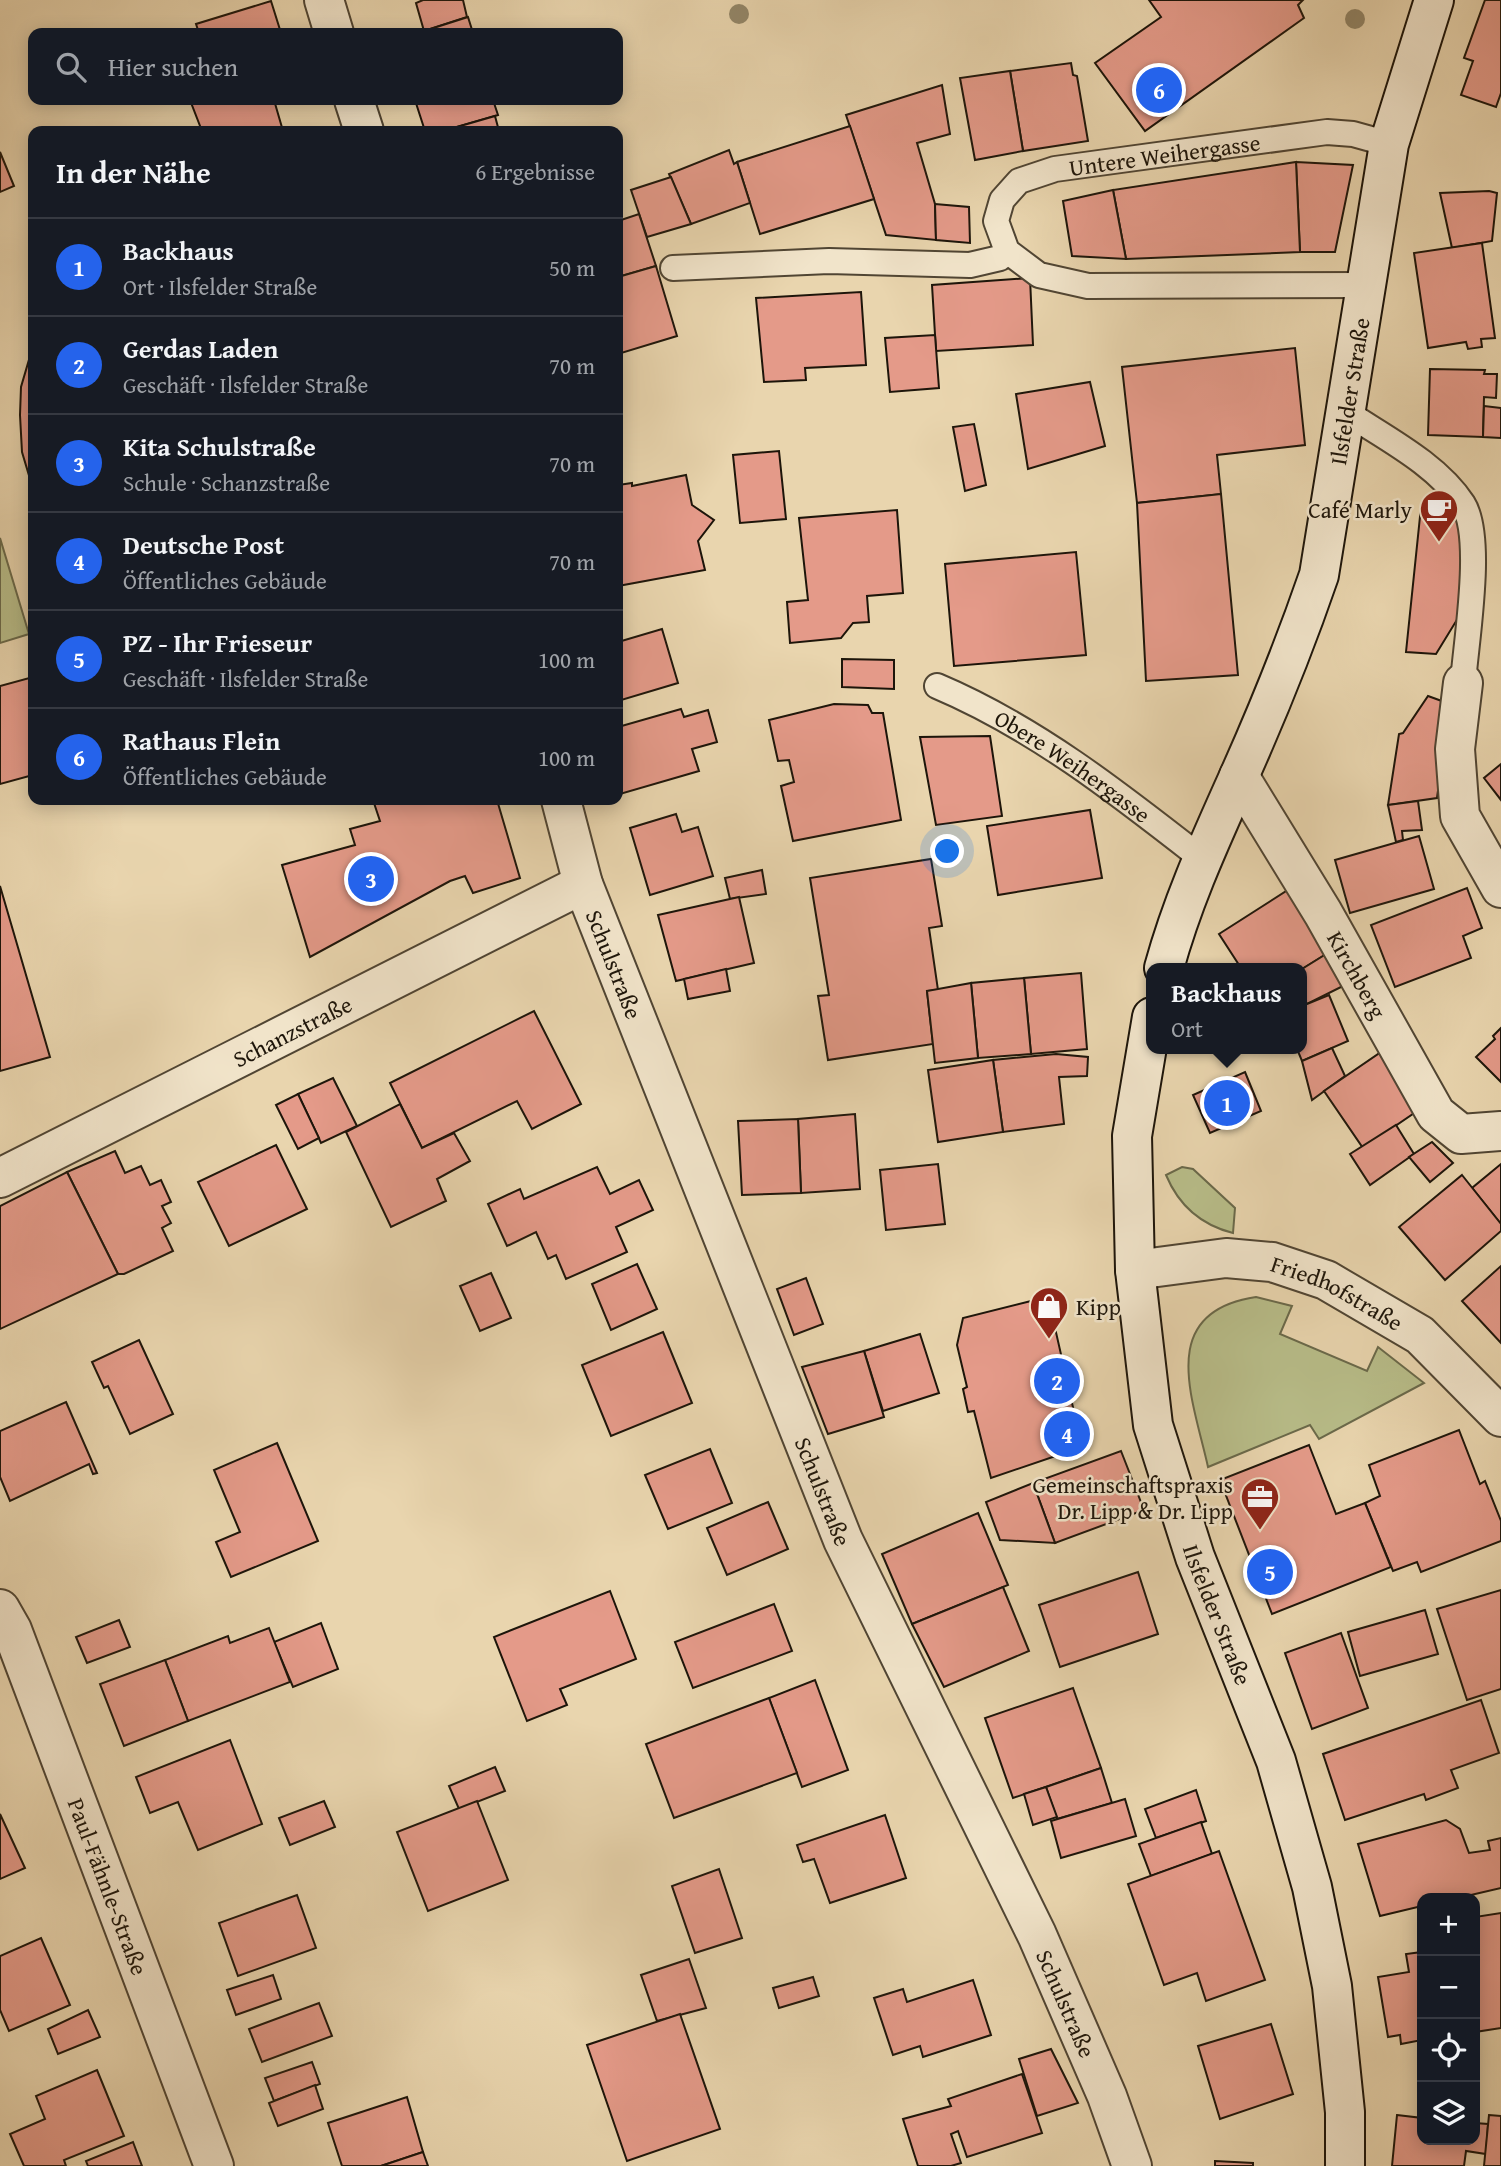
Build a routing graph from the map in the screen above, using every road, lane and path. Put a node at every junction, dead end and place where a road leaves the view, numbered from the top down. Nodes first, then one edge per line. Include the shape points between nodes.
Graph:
1 (324, 0) edge
2 (1434, 0) edge
3 (332, 28) edge
4 (356, 105) edge
5 (362, 126) edge
6 (1389, 144) junction
7 (1007, 251) junction
8 (673, 268) dead end
9 (1365, 285) junction
10 (1346, 412) junction
11 (1463, 683) joint
12 (937, 686) dead end
13 (1239, 776) junction
14 (562, 805) edge
15 (1201, 858) junction
16 (583, 884) junction
17 (1501, 888) edge
18 (1166, 963) edge
19 (1146, 1053) edge
20 (1501, 1131) edge
21 (0, 1178) edge
22 (1135, 1270) junction
23 (1501, 1416) edge
24 (0, 1609) edge
25 (214, 2166) edge
26 (1132, 2166) edge
27 (1346, 2166) edge

1 - 3 street
2 - 6 street, Ilsfelder Straße
4 - 5 street
6 - 7 lane, Untere Weihergasse via 1327,132 1055,169 1019,181 1002,200 996,221
6 - 9 street, Ilsfelder Straße
7 - 8 lane via 1000,258 970,265 829,261
7 - 9 lane via 1039,275 1088,286
9 - 10 street, Ilsfelder Straße
10 - 11 lane via 1430,470 1465,506 1474,537
10 - 13 street, Ilsfelder Straße via 1319,575
11 - 17 street via 1455,749 1461,816
12 - 15 lane, Obere Weihergasse via 1016,727 1105,782
13 - 15 street, Ilsfelder Straße
13 - 20 street, Kirchberg via 1436,1114 1461,1134
14 - 16 street, Schulstraße
15 - 18 street, Ilsfelder Straße
16 - 21 street, Schanzstraße
16 - 26 street, Schulstraße via 843,1540 1037,1935 1107,2096
19 - 22 street, Ilsfelder Straße via 1132,1136
22 - 23 street, Friedhofstraße via 1226,1258 1272,1262 1326,1280 1420,1335
22 - 27 street, Ilsfelder Straße via 1153,1424 1166,1475 1276,1761 1312,1887 1332,1986
24 - 25 street, Paul-Fähnle-Straße via 12,1630

